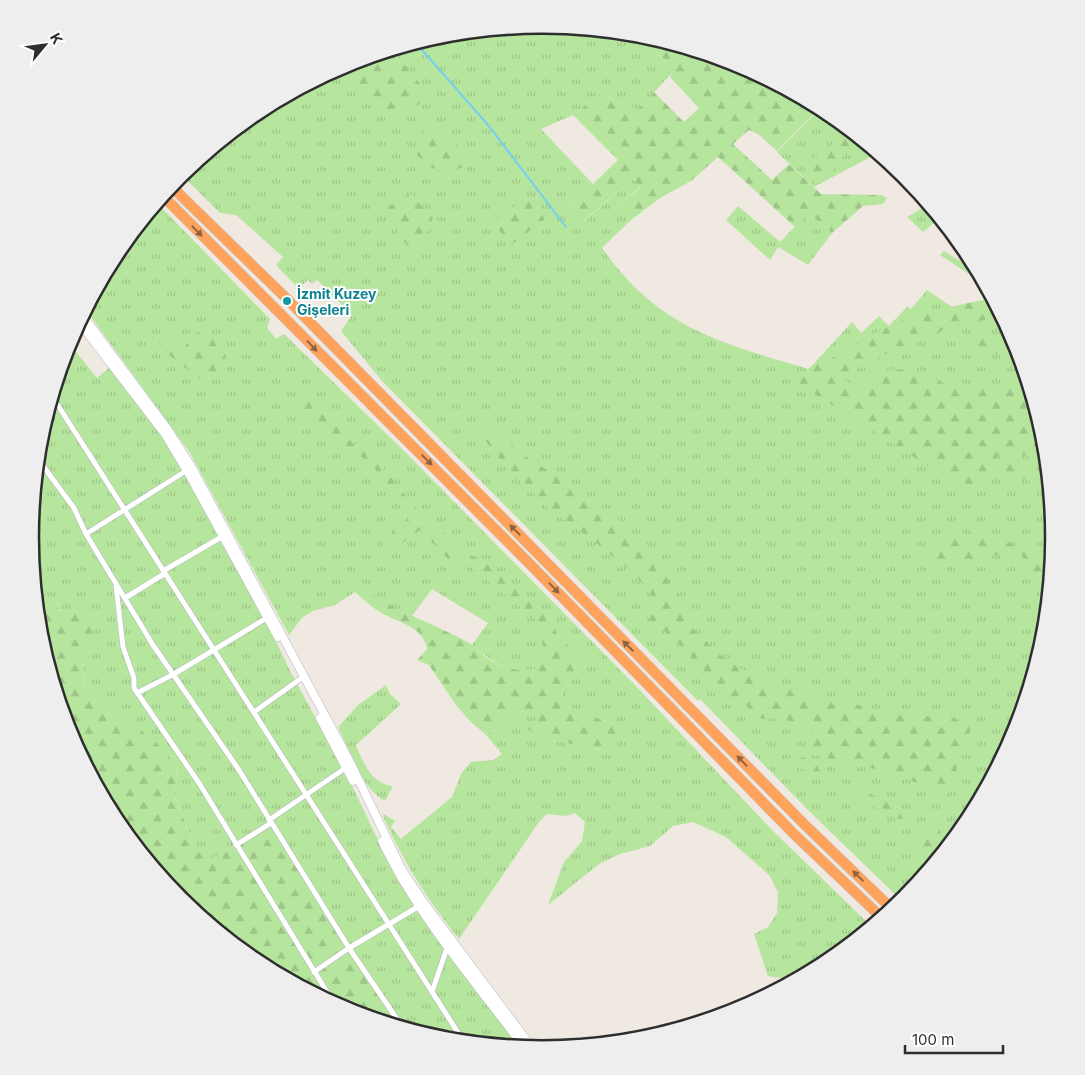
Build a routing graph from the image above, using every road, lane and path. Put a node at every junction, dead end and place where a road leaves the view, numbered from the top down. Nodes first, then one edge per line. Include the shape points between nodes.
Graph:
1 (177, 191) edge
2 (168, 201) edge
3 (88, 322) edge
4 (84, 329) edge
5 (57, 404) edge
6 (44, 467) edge
7 (190, 469) junction
8 (124, 509) junction
9 (86, 534) junction
10 (226, 535) junction
11 (164, 573) junction
12 (116, 584) junction
13 (125, 598) junction
14 (270, 616) junction
15 (213, 648) junction
16 (174, 674) junction
17 (302, 678) junction
18 (137, 693) junction
19 (254, 712) junction
20 (349, 765) junction
21 (305, 794) junction
22 (270, 822) junction
23 (236, 845) junction
24 (421, 905) junction
25 (887, 905) edge
26 (878, 914) edge
27 (388, 924) junction
28 (449, 942) junction
29 (349, 948) junction
30 (314, 972) junction
31 (326, 992) edge
32 (432, 992) junction
33 (397, 1020) edge
34 (459, 1034) edge
35 (519, 1040) edge
36 (526, 1041) edge

25 -> 1 highway via 798,818 258,269
2 -> 26 highway via 795,835
3 - 7 main road via 168,430
4 - 7 main road
5 - 8 street
6 - 9 street via 74,508
7 - 8 street
7 - 10 main road
8 - 9 street
8 - 11 street
9 - 12 street
10 - 11 street
10 - 14 main road
11 - 13 street
11 - 15 street
12 - 13 street
12 - 18 street via 123,647
13 - 16 street
14 - 15 street
14 - 17 main road
15 - 16 street
15 - 19 street
16 - 18 street
16 - 22 street
17 - 19 street
17 - 20 main road
18 - 23 street via 199,783
19 - 21 street
20 - 21 street
20 - 24 main road
21 - 22 street
21 - 27 street
22 - 23 street
22 - 29 street
23 - 30 street
24 - 27 street
24 - 28 main road
27 - 29 street
27 - 32 street
28 - 32 street
28 - 35 main road
28 - 36 main road
29 - 30 street
29 - 33 street
30 - 31 street
32 - 34 street

